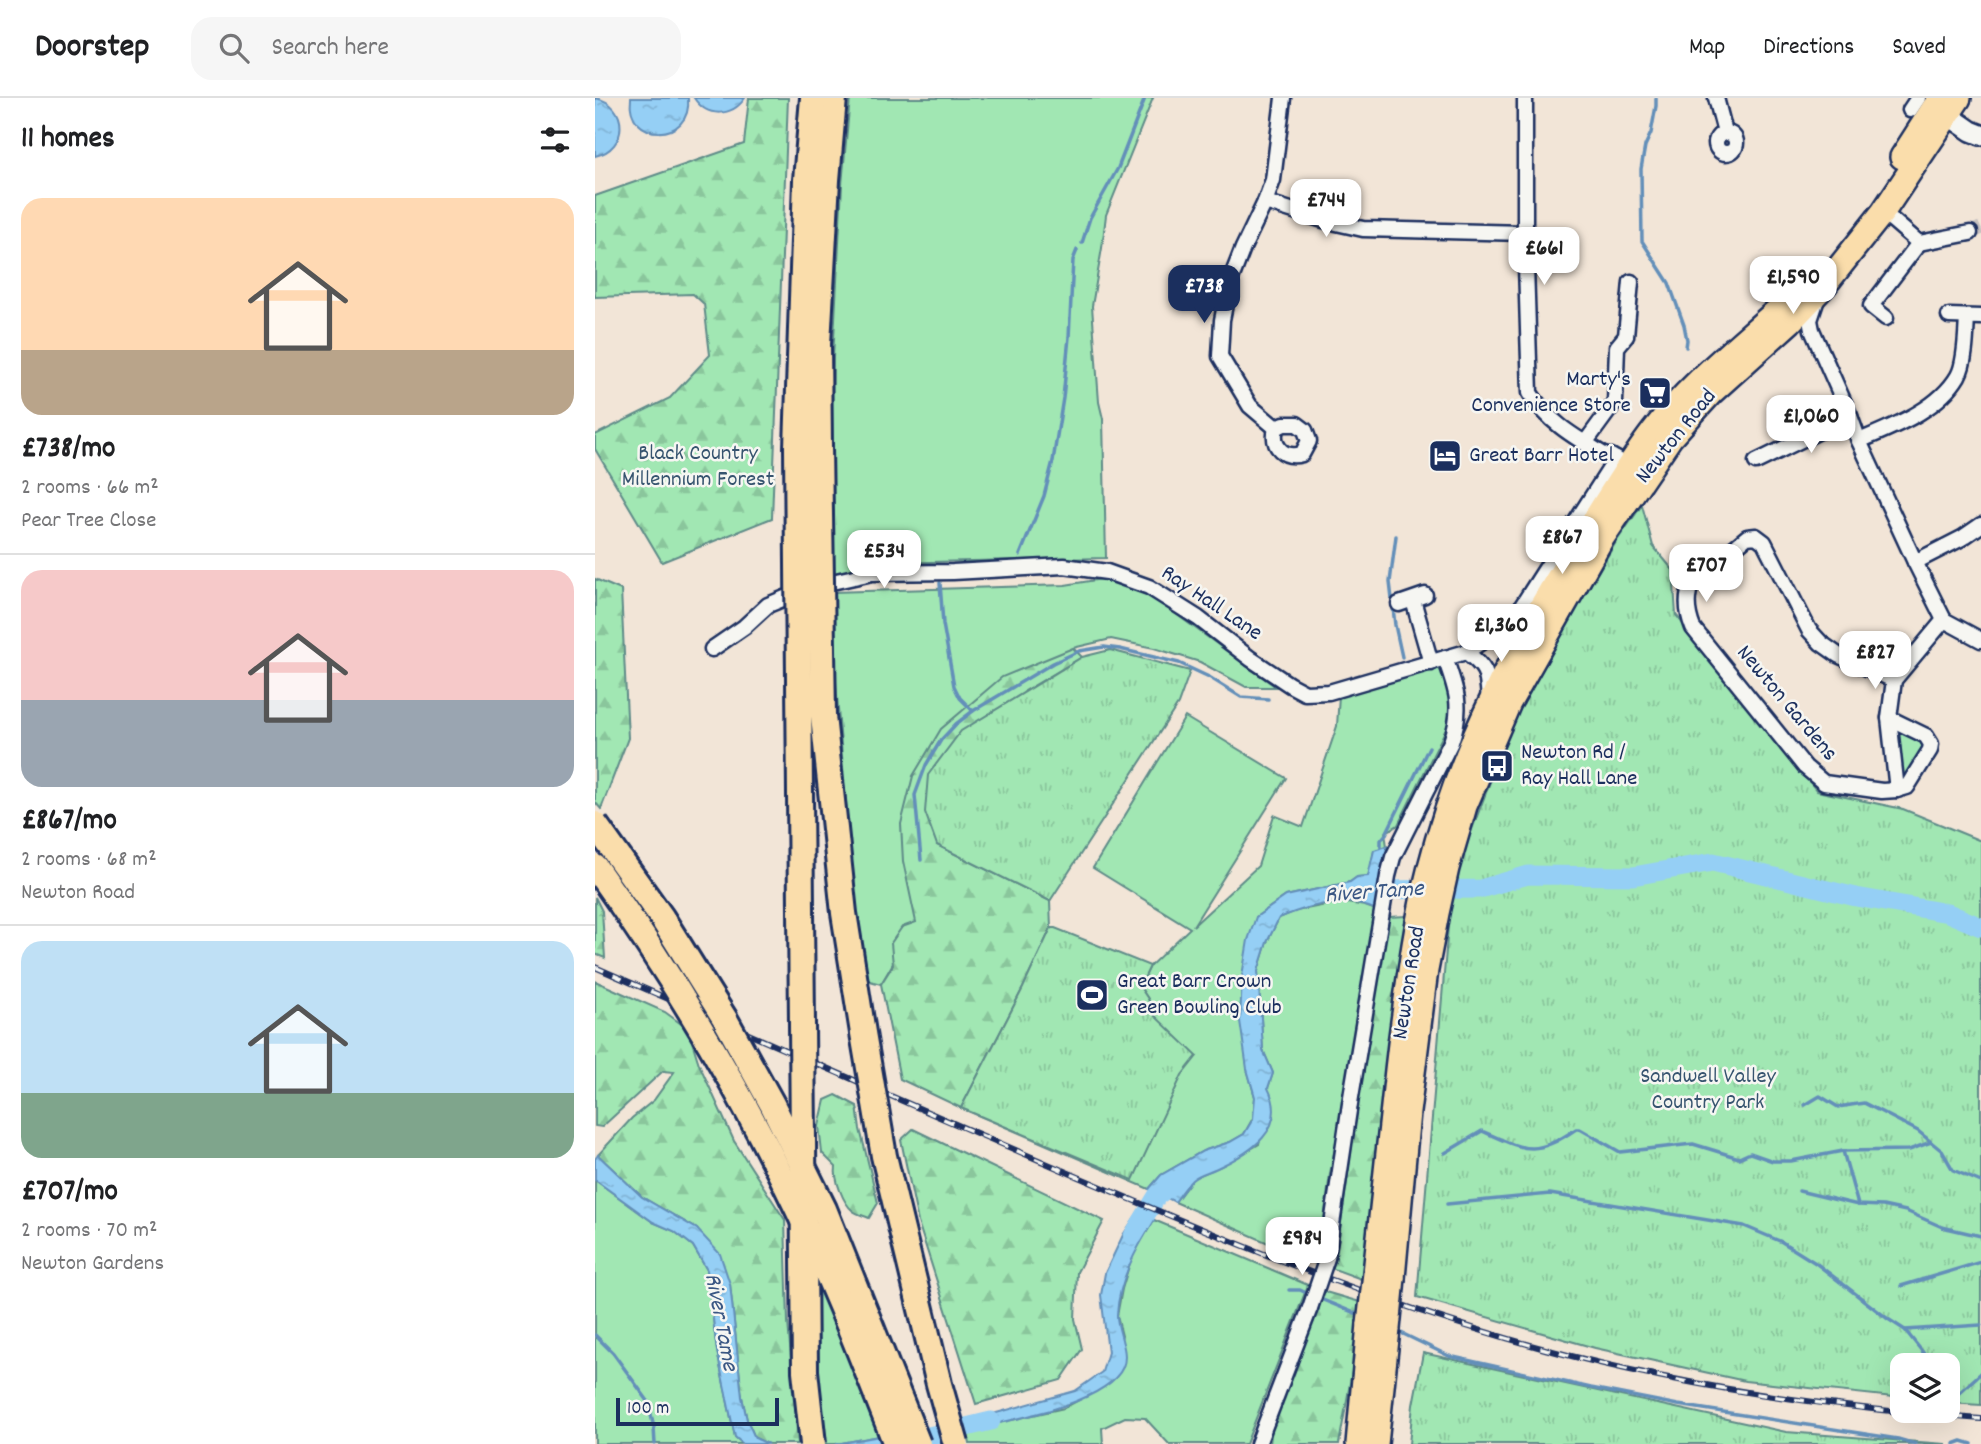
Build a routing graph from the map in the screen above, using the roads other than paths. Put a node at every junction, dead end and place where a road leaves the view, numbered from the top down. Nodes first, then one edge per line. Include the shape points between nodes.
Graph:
1 (813, 98) edge
2 (834, 98) edge
3 (1283, 98) edge
4 (1525, 98) edge
5 (1716, 98) edge
6 (1935, 104) edge
7 (1725, 132) dead end
8 (1981, 135) edge
9 (1265, 202) junction
10 (1884, 212) junction
11 (1525, 233) junction
12 (1971, 233) tunnel mouth
13 (1919, 243) junction
14 (1631, 282) dead end
15 (1825, 285) junction
16 (1949, 316) dead end
17 (1974, 317) edge
18 (1886, 318) dead end
19 (1850, 416) junction
20 (1276, 428) dead end
21 (1859, 441) junction
22 (1585, 443) junction
23 (808, 447) junction
24 (1756, 462) dead end
25 (1624, 468) junction
26 (1981, 525) edge
27 (1915, 562) junction
28 (1412, 600) dead end
29 (1944, 620) junction
30 (1981, 640) edge
31 (712, 649) dead end
32 (1467, 652) junction
33 (1438, 661) junction
34 (1894, 680) junction
35 (1485, 712) junction
36 (1458, 713) junction
37 (1889, 718) junction
38 (1897, 790) junction
39 (595, 824) edge
40 (595, 867) edge
41 (1438, 868) junction
42 (1378, 1326) junction
43 (814, 1444) edge
44 (896, 1444) edge
45 (918, 1444) edge
46 (956, 1444) edge
47 (1258, 1444) edge
48 (1357, 1444) edge
49 (1376, 1444) edge

1 - 23 highway via 806,180
2 - 23 highway
3 - 9 street via 1273,180
4 - 11 street
5 - 7 street
6 - 8 main road
6 - 10 highway, Newton Road
6 - 25 highway, Newton Road via 1873,200 1828,259 1679,401
9 - 11 street via 1363,229
9 - 20 street via 1229,284 1220,356 1250,406
10 - 13 street
10 - 15 highway, Newton Road
11 - 22 street via 1530,393 1557,426
12 - 13 street
13 - 18 street via 1871,306
14 - 22 street via 1626,336 1618,348 1615,402
15 - 19 street via 1810,320
15 - 25 highway, Newton Road via 1671,437
16 - 17 street
17 - 21 street via 1959,374 1945,392 1920,412
19 - 21 street
19 - 24 street
21 - 27 street
22 - 25 street
23 - 43 highway, bridge via 806,1371
23 - 46 highway, bridge via 823,716 844,913 884,1156
25 - 32 street, Newton Road via 1518,612
25 - 35 highway, Newton Road via 1556,580
25 - 41 highway, Newton Road via 1601,540 1509,703
26 - 27 street
27 - 29 street
28 - 33 street
29 - 30 street
29 - 34 street
31 - 33 street, Ray Hall Lane via 768,605 814,586 872,573 1064,566 1107,572 1149,587 1305,693 1329,692
32 - 33 street, Ray Hall Lane
32 - 35 street via 1487,675
33 - 36 street via 1457,689
34 - 37 street
34 - 38 street, Newton Gardens via 1821,643 1809,630 1764,542 1756,536 1747,537 1692,583 1688,615 1693,628 1813,775 1824,783
35 - 36 street
35 - 41 highway, Newton Road via 1455,785
36 - 47 street, bridge via 1451,742 1393,857 1327,1258
37 - 38 street
37 - 38 street via 1926,736 1931,744 1907,787
39 - 45 highway, bridge via 669,929 772,1104 824,1209
40 - 44 highway, bridge via 676,988 752,1119 841,1305
41 - 42 highway, Newton Road, bridge via 1410,968
42 - 48 highway, Newton Road
42 - 49 highway, Newton Road

